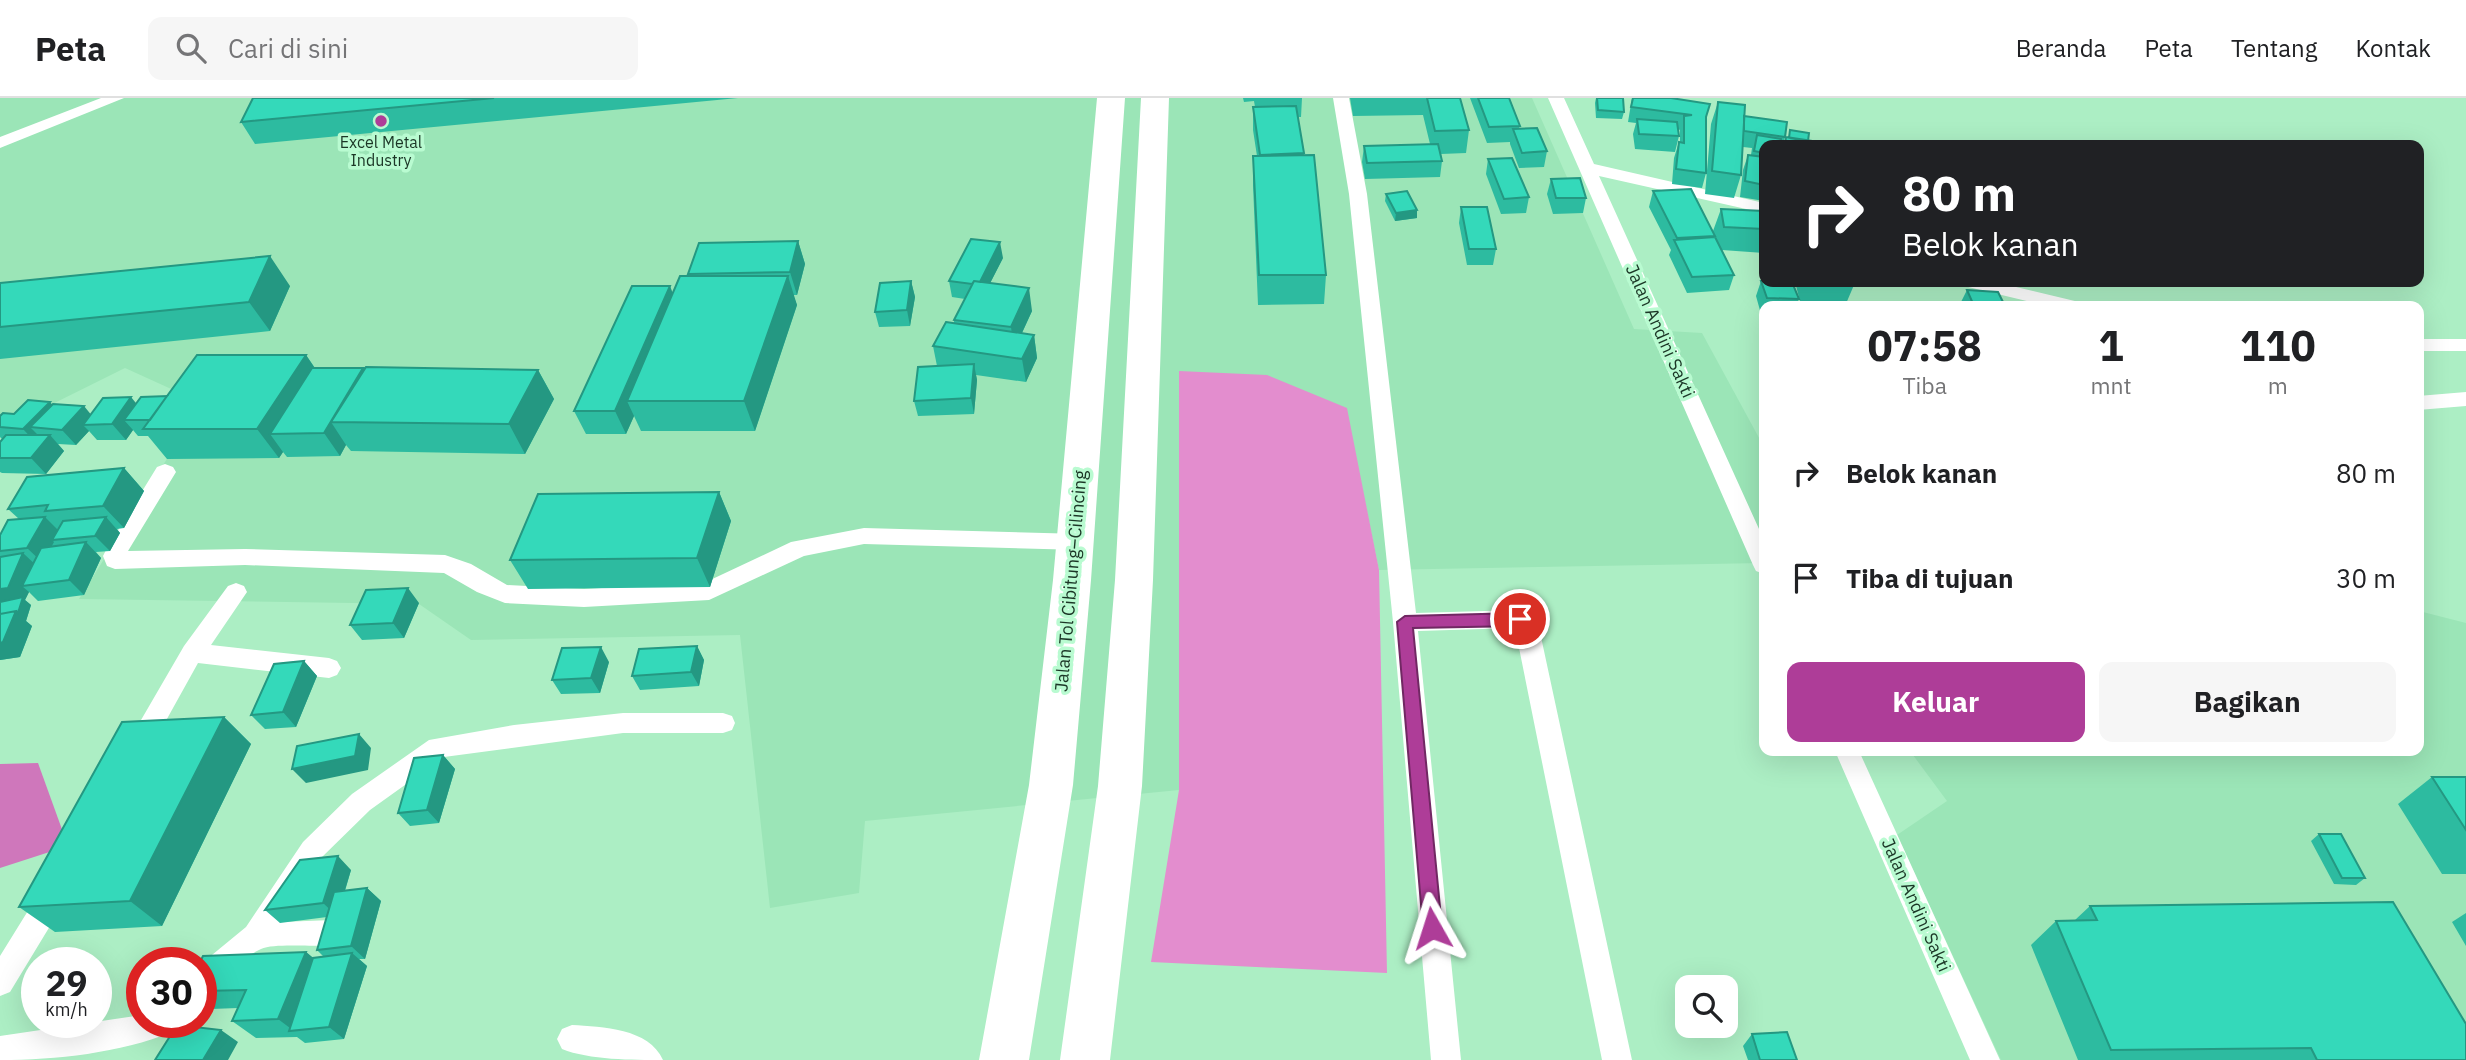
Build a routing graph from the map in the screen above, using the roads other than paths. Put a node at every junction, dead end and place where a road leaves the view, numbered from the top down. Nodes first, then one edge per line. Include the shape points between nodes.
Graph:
1 (116, 98) edge
2 (1111, 98) edge
3 (1155, 98) edge
4 (1341, 98) edge
5 (1556, 98) edge
6 (0, 143) edge
7 (1599, 170) junction
8 (1759, 207) edge
9 (1992, 287) edge
10 (2051, 301) edge
11 (2424, 345) edge
12 (2466, 345) edge
13 (2466, 399) edge
14 (2424, 402) edge
15 (165, 472) dead end
16 (1081, 541) dead end
17 (1759, 553) edge
18 (236, 592) dead end
19 (1405, 622) junction
20 (192, 653) junction
21 (329, 668) dead end
22 (723, 723) dead end
23 (1849, 756) edge
24 (130, 761) edge
25 (68, 870) edge
26 (332, 933) edge
27 (256, 936) junction
28 (217, 967) edge
29 (0, 982) edge
30 (126, 1031) edge
31 (572, 1039) dead end
32 (0, 1050) edge
33 (648, 1060) edge
34 (1004, 1060) edge
35 (1084, 1060) edge
36 (1446, 1060) edge
37 (1617, 1060) edge
38 (1985, 1060) edge

1 - 6 street
2 - 34 highway, Jalan Tol Cibitung–Cilincing via 1051,785
3 - 35 highway via 1135,580 1120,786
4 - 19 street via 1358,194
5 - 7 street, Jalan Andini Sakti
7 - 8 street
7 - 17 street, Jalan Andini Sakti
9 - 10 street
11 - 12 street
13 - 14 street
15 - 16 street via 115,560 245,557 445,564 505,594 584,598 709,591 799,548 864,536
18 - 20 street
19 - 36 street
19 - 37 street via 1520,619 1526,623
20 - 21 street
20 - 24 street
22 - 27 street via 623,723 438,747 361,802 312,850
23 - 38 street, Jalan Andini Sakti
25 - 29 street
26 - 27 street
27 - 28 street
30 - 32 street
31 - 33 street via 622,1045

